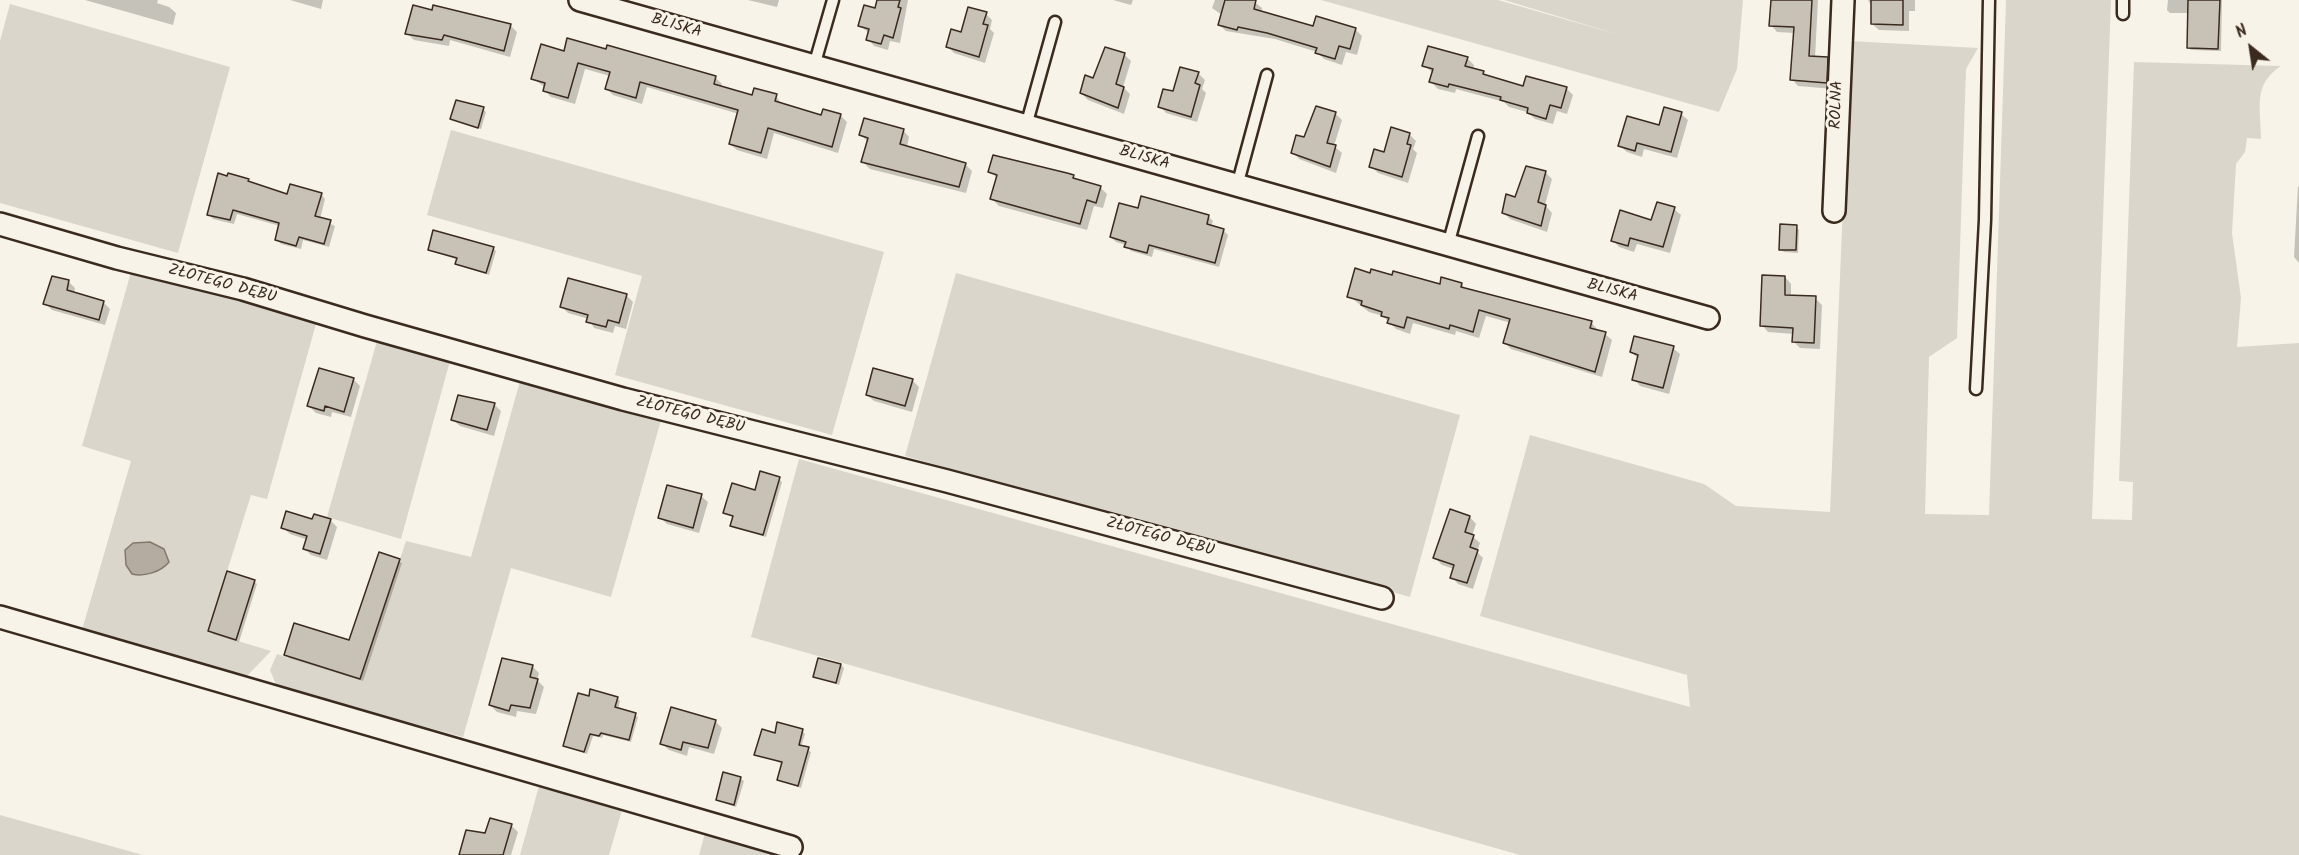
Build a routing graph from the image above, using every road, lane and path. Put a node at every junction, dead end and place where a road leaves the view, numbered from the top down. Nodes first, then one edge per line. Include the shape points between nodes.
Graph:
1 (580, 0) edge
2 (833, 0) edge
3 (1843, 0) edge
4 (1989, 0) edge
5 (2123, 0) edge
6 (608, 4) edge
7 (2123, 14) dead end
8 (1055, 22) dead end
9 (814, 66) junction
10 (1267, 75) dead end
11 (1026, 126) junction
12 (1478, 136) dead end
13 (1237, 186) junction
14 (1834, 210) dead end
15 (0, 224) edge
16 (1448, 245) junction
17 (1708, 318) dead end
18 (1976, 389) dead end
19 (1382, 598) dead end
20 (0, 617) edge
21 (791, 847) dead end

1 - 6 street, BLISKA
2 - 9 lane
3 - 14 street, ROLNA
4 - 18 lane via 1985,220
5 - 7 lane
6 - 9 street, BLISKA
8 - 11 lane
9 - 11 street, BLISKA
10 - 13 lane
11 - 13 street, BLISKA
12 - 16 lane
13 - 16 street, BLISKA
15 - 19 street, ZŁOTEGO DĘBU via 243,289 623,399
16 - 17 street, BLISKA
20 - 21 street

